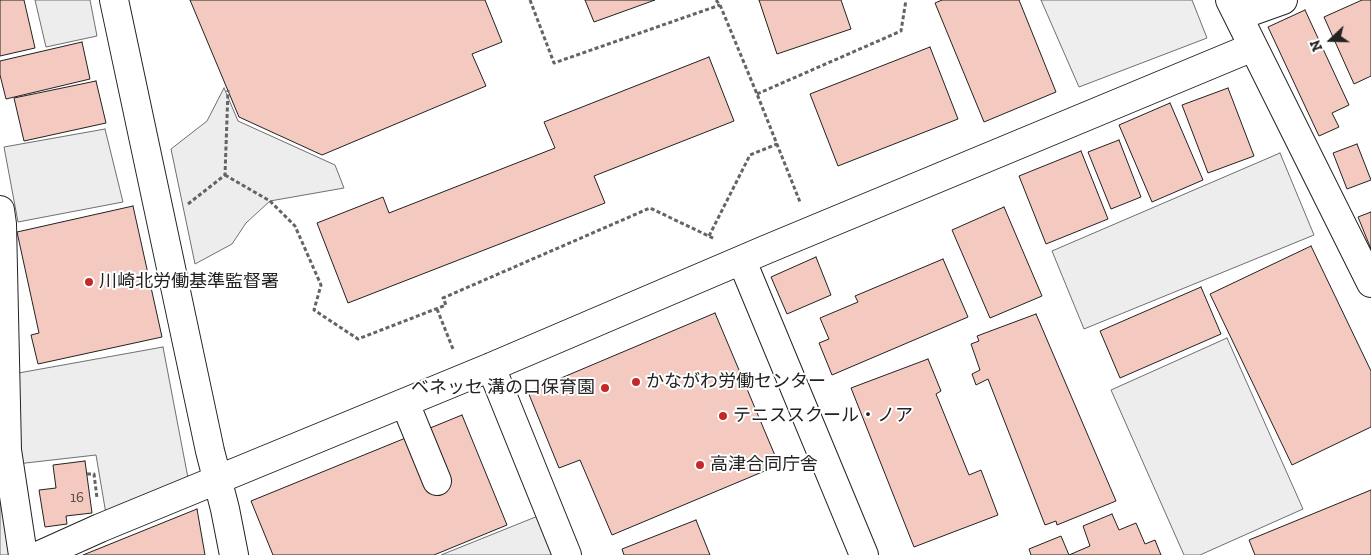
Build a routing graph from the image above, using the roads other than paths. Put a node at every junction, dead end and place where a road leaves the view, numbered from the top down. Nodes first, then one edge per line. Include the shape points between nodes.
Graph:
1 (114, 0) edge
2 (1283, 0) edge
3 (1234, 8) edge
4 (1253, 47) junction
5 (0, 210) edge
6 (732, 251) junction
7 (1371, 283) edge
8 (491, 367) junction
9 (405, 403) junction
10 (218, 480) junction
11 (437, 481) dead end
12 (23, 555) edge
13 (40, 555) edge
14 (234, 555) edge
15 (568, 555) edge
16 (864, 555) edge

1 - 10 street
2 - 3 street
3 - 4 street
4 - 6 street
4 - 7 street
5 - 12 street via 7,450
6 - 8 street
6 - 16 street
8 - 9 street
8 - 15 street
9 - 10 street
9 - 11 street
10 - 13 street
10 - 14 street

